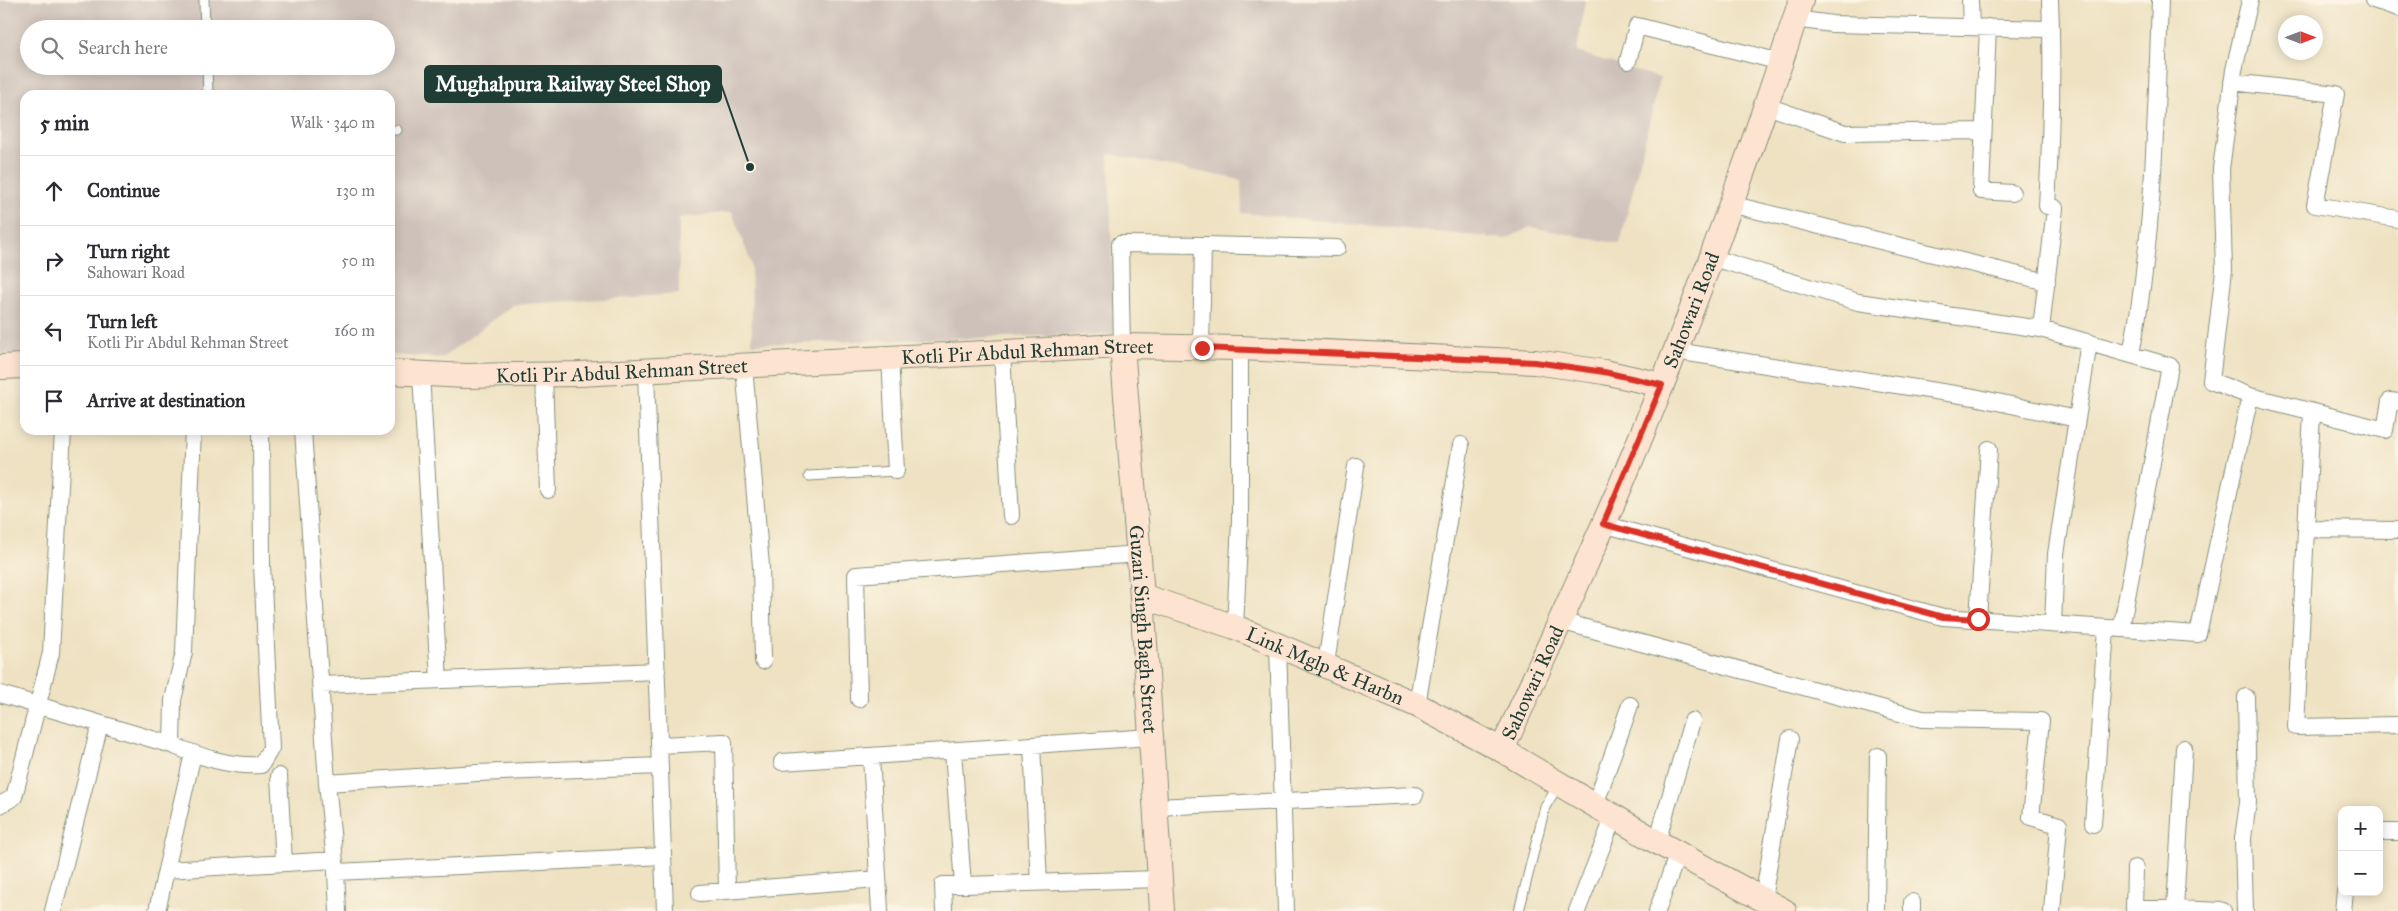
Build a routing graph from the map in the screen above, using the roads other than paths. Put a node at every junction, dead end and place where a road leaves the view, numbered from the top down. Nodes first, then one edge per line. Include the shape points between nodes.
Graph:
1 (204, 0) edge
2 (1970, 0) edge
3 (2050, 0) edge
4 (2160, 0) edge
5 (2250, 0) edge
6 (2373, 0) edge
7 (2398, 8) edge
8 (1798, 9) edge
9 (205, 20) edge
10 (1980, 27) junction
11 (2051, 29) junction
12 (1628, 61) dead end
13 (1781, 62) junction
14 (207, 75) edge
15 (2232, 82) junction
16 (208, 90) edge
17 (1767, 106) junction
18 (1983, 131) junction
19 (2012, 193) dead end
20 (1730, 204) junction
21 (2397, 214) edge
22 (1203, 245) junction
23 (1337, 248) dead end
24 (1710, 257) junction
25 (2047, 282) junction
26 (2041, 328) junction
27 (2089, 342) junction
28 (1122, 346) junction
29 (1202, 348) junction
30 (1240, 348) junction
31 (1674, 351) junction
32 (1002, 352) junction
33 (2131, 354) junction
34 (890, 358) junction
35 (20, 366) edge
36 (744, 366) junction
37 (0, 367) edge
38 (395, 372) edge
39 (646, 372) junction
40 (422, 374) junction
41 (544, 375) junction
42 (1662, 385) junction
43 (2250, 396) junction
44 (2398, 402) edge
45 (2312, 413) junction
46 (2077, 419) junction
47 (63, 435) edge
48 (193, 435) edge
49 (261, 435) edge
50 (303, 435) edge
51 (1461, 445) dead end
52 (1989, 449) dead end
53 (1356, 466) dead end
54 (896, 471) joint
55 (809, 476) dead end
56 (548, 490) dead end
57 (1011, 516) dead end
58 (1603, 524) junction
59 (2306, 529) junction
60 (2398, 530) edge
61 (1139, 554) junction
62 (1142, 596) junction
63 (1978, 619) junction
64 (1560, 621) junction
65 (2053, 624) junction
66 (1235, 627) junction
67 (2114, 628) junction
68 (1278, 644) junction
69 (764, 661) dead end
70 (1326, 664) junction
71 (657, 671) junction
72 (438, 680) junction
73 (321, 685) junction
74 (0, 694) edge
75 (2246, 697) dead end
76 (859, 699) dead end
77 (39, 705) junction
78 (1417, 705) junction
79 (1630, 705) dead end
80 (1692, 721) dead end
81 (100, 724) junction
82 (2398, 725) edge
83 (1151, 737) junction
84 (1790, 739) dead end
85 (172, 745) junction
86 (660, 745) junction
87 (1032, 745) junction
88 (2184, 748) dead end
89 (1502, 750) junction
90 (953, 751) junction
91 (194, 754) junction
92 (871, 756) junction
93 (1878, 756) dead end
94 (782, 762) dead end
95 (660, 766) junction
96 (279, 776) dead end
97 (327, 783) junction
98 (1559, 784) junction
99 (1415, 795) dead end
100 (1282, 801) junction
101 (0, 805) edge
102 (1156, 807) junction
103 (1604, 810) junction
104 (2093, 824) dead end
105 (2383, 832) edge
106 (2398, 832) edge
107 (1658, 842) junction
108 (1678, 853) junction
109 (663, 856) junction
110 (284, 863) junction
111 (335, 866) junction
112 (2135, 868) dead end
113 (166, 870) junction
114 (878, 879) junction
115 (1160, 879) junction
116 (1039, 883) junction
117 (963, 885) junction
118 (727, 891) junction
119 (700, 893) dead end
120 (2345, 896) edge
121 (1763, 899) junction
122 (2175, 909) junction
123 (2134, 910) edge
124 (53, 911) edge
125 (157, 911) edge
126 (338, 911) edge
127 (665, 911) edge
128 (880, 911) edge
129 (944, 911) edge
130 (1162, 911) edge
131 (1286, 911) edge
132 (1518, 911) edge
133 (1577, 911) edge
134 (1657, 911) edge
135 (1784, 911) edge
136 (1876, 911) edge
137 (2052, 911) edge
138 (2223, 911) edge
139 (2245, 911) edge
140 (2343, 911) edge

1 - 9 lane
2 - 10 street
3 - 11 street
4 - 33 street via 2155,136 2140,309
5 - 15 street
6 - 7 street
8 - 10 street via 1832,24
8 - 13 street, Sahowari Road
10 - 11 street
10 - 18 street
11 - 25 street via 2048,206 2056,208
12 - 13 street via 1636,26
13 - 17 street, Sahowari Road
14 - 16 lane
15 - 21 street via 2336,94 2315,205
15 - 43 street via 2221,169 2224,270 2211,381
17 - 18 street via 1845,133
17 - 20 street, Sahowari Road
18 - 19 street via 1981,191
20 - 24 street, Sahowari Road
20 - 25 street
22 - 23 street
22 - 28 street via 1120,244
22 - 29 street
24 - 26 street via 1858,302
24 - 31 street, Sahowari Road
25 - 26 street
26 - 27 street
27 - 33 street
27 - 46 street
28 - 29 street, Kotli Pir Abdul Rehman Street
28 - 32 street, Kotli Pir Abdul Rehman Street
28 - 61 street, Guzari Singh Bagh Street
29 - 30 street, Kotli Pir Abdul Rehman Street
30 - 42 street, Kotli Pir Abdul Rehman Street via 1535,362
30 - 66 street via 1240,521
31 - 42 street, Sahowari Road
31 - 46 street via 1974,397
32 - 34 street, Kotli Pir Abdul Rehman Street
32 - 57 street
33 - 67 street via 2170,366
34 - 36 street, Kotli Pir Abdul Rehman Street
34 - 54 street
35 - 37 street
36 - 39 street, Kotli Pir Abdul Rehman Street
36 - 69 street via 761,566
38 - 40 street, Kotli Pir Abdul Rehman Street
39 - 41 street, Kotli Pir Abdul Rehman Street
39 - 71 street
40 - 41 street, Kotli Pir Abdul Rehman Street
40 - 72 street
41 - 56 street
42 - 58 street, Sahowari Road
43 - 45 street
43 - 67 street via 2198,634
44 - 45 street via 2390,401 2385,430
45 - 59 street
46 - 65 street via 2056,554
47 - 77 street via 51,653
48 - 85 street via 184,652 174,700
49 - 91 street via 262,565 271,748 261,765 239,766
50 - 73 street
51 - 78 street
52 - 63 street
53 - 70 street
54 - 55 lane
58 - 63 street via 1943,617
58 - 64 street, Sahowari Road
59 - 60 street
59 - 82 street via 2296,727
61 - 62 street, Guzari Singh Bagh Street
61 - 76 street via 856,575
62 - 66 street, Link Mglp & Harbn
62 - 83 street, Guzari Singh Bagh Street
63 - 65 street
64 - 89 street, Sahowari Road
64 - 137 street via 1922,719 2041,721 2031,817 2059,825
65 - 67 street
66 - 68 street, Link Mglp & Harbn
67 - 104 street
68 - 70 street, Link Mglp & Harbn
68 - 100 street
70 - 78 street, Link Mglp & Harbn
71 - 72 street
71 - 86 street
72 - 73 street
73 - 97 street
74 - 77 street
75 - 139 street
77 - 81 street
77 - 101 street via 14,797
78 - 89 street, Link Mglp & Harbn
79 - 103 street
80 - 107 street
81 - 85 street
81 - 124 street
83 - 87 street
83 - 102 street, Guzari Singh Bagh Street
84 - 121 street
85 - 91 street
86 - 95 street
86 - 118 street via 724,742
87 - 90 street
87 - 116 street
88 - 122 street
89 - 98 street, Link Mglp & Harbn
90 - 92 street
90 - 117 street
91 - 113 street
92 - 94 street
92 - 114 street
93 - 136 street
95 - 97 street
95 - 109 street
96 - 110 street
97 - 111 street
98 - 103 street, Link Mglp & Harbn
98 - 132 lane via 1545,807
99 - 100 street
100 - 102 street
100 - 131 street
102 - 115 street, Guzari Singh Bagh Street
103 - 107 street, Link Mglp & Harbn
103 - 133 street
105 - 106 street
107 - 108 street, Link Mglp & Harbn
108 - 121 street, Link Mglp & Harbn
108 - 134 street
109 - 111 street
109 - 127 street
110 - 111 street
110 - 113 street
111 - 126 street
112 - 123 street
113 - 125 street
114 - 118 street
114 - 128 street
115 - 116 street
115 - 130 street, Guzari Singh Bagh Street
116 - 117 street
117 - 129 street via 943,885
118 - 119 street
120 - 140 street
121 - 135 street, Link Mglp & Harbn
122 - 123 street
122 - 138 street

